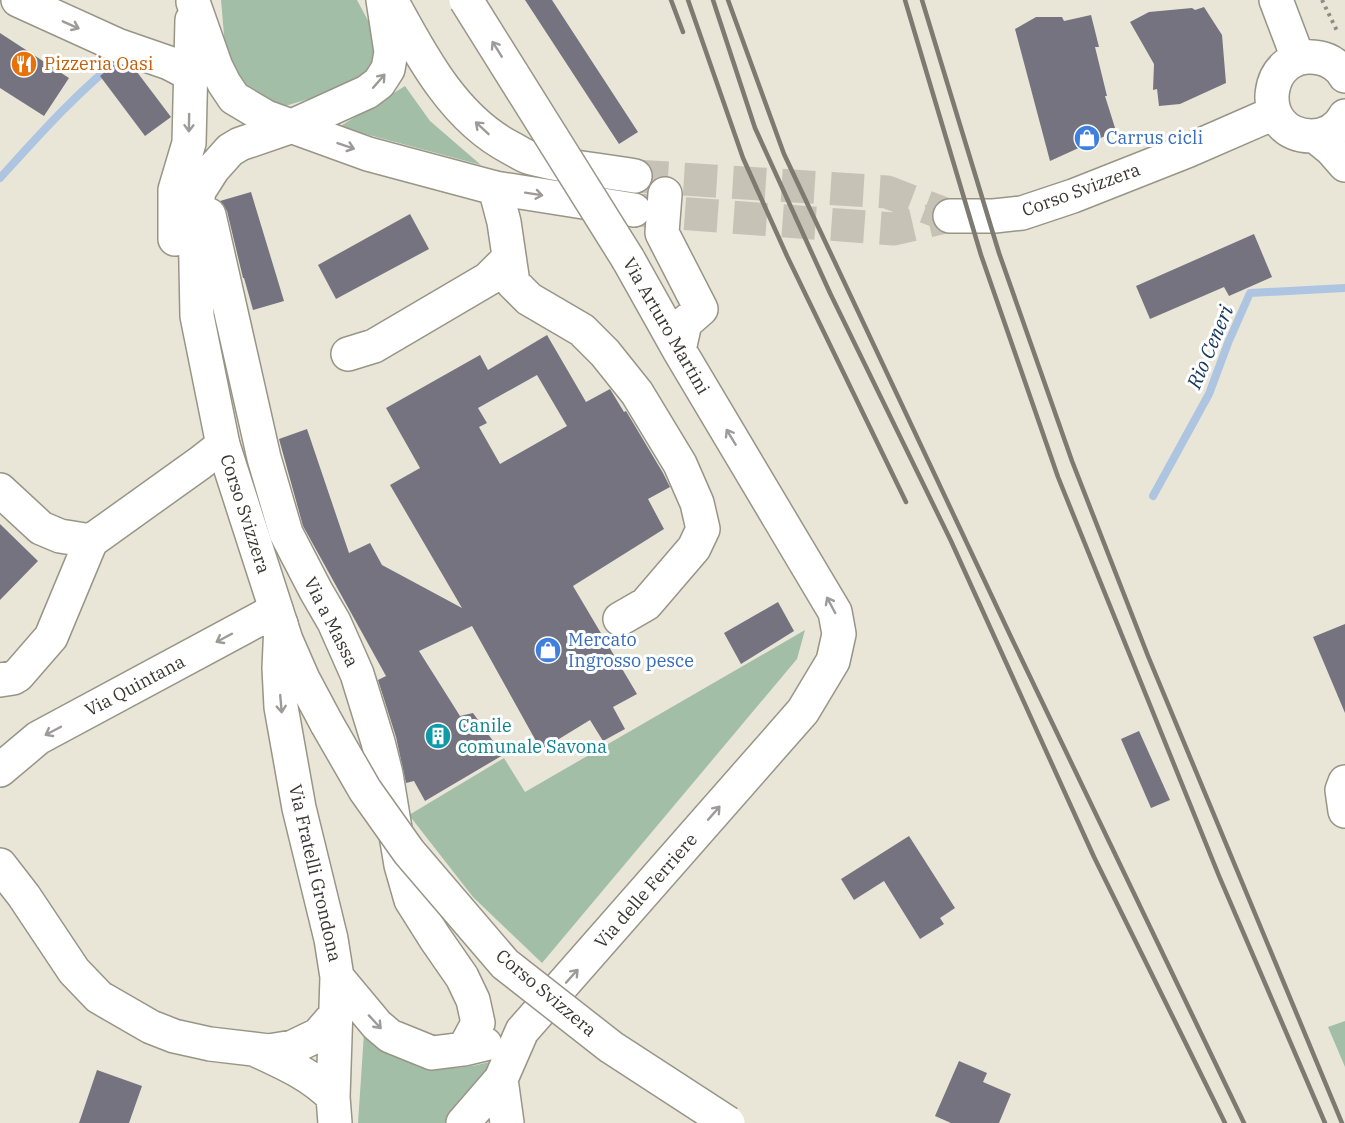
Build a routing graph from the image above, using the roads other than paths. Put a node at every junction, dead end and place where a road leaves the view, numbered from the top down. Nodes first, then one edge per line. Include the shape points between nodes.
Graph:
1 (18, 0) edge
2 (383, 0) edge
3 (392, 0) edge
4 (466, 0) edge
5 (1276, 0) edge
6 (193, 1) edge
7 (1298, 58) junction
8 (190, 75) junction
9 (1345, 76) edge
10 (1274, 113) junction
11 (1337, 124) edge
12 (290, 127) junction
13 (1345, 165) edge
14 (635, 176) tunnel mouth
15 (495, 188) junction
16 (665, 194) dead end
17 (634, 210) tunnel mouth
18 (209, 214) dead end
19 (950, 216) dead end
20 (509, 258) junction
21 (197, 316) junction
22 (679, 350) junction
23 (348, 354) dead end
24 (223, 444) junction
25 (0, 490) edge
26 (91, 541) junction
27 (278, 617) junction
28 (620, 619) dead end
29 (833, 661) joint
30 (0, 680) edge
31 (0, 770) edge
32 (1345, 782) edge
33 (1345, 812) edge
34 (0, 865) edge
35 (337, 977) junction
36 (337, 1013) junction
37 (522, 1031) junction
38 (464, 1049) junction
39 (256, 1050) junction
40 (501, 1079) junction
41 (334, 1110) edge
42 (463, 1123) edge
43 (507, 1123) edge
44 (728, 1123) edge

1 -> 8 street
12 -> 2 street, Corso Svizzera via 379,83 388,69 391,52
14 -> 3 street via 530,158 496,140 440,84
22 -> 4 street, Via Arturo Martini, bridge via 628,259
5 - 7 street
6 - 8 street
6 - 12 street via 216,67 234,98
7 - 9 street via 1323,58
7 - 10 street via 1277,75 1272,87
8 -> 21 street via 189,143 175,190 175,245
10 - 11 street via 1291,131 1303,135
10 - 19 street, Corso Svizzera via 1022,213
11 - 13 street via 1331,149
12 -> 15 street via 368,154
12 - 21 street, Corso Svizzera via 230,150 199,191 195,215
15 -> 17 street
15 - 20 street
16 - 22 street via 662,233 702,309 685,322
18 - 38 street, Via a Massa via 264,459 286,533 357,674 378,742 411,900 462,977 472,1000 478,1023
20 - 23 street via 488,279 374,346
20 - 28 street via 513,282 521,291 582,330 637,393 680,464 697,503 704,529 694,548 646,604
21 - 24 street, Corso Svizzera
29 -> 22 street, Via Arturo Martini via 839,634 836,612
24 - 26 street
24 - 27 street, Corso Svizzera
25 - 26 street via 41,528
26 - 30 street via 51,638 18,675
27 -> 31 street, Via Quintana via 38,738
27 -> 35 street, Via Fratelli Grondona via 281,707 298,808
27 - 44 street, Corso Svizzera, bridge via 303,679 366,790 409,852 505,964 610,1047
37 -> 29 street, Via delle Ferriere via 803,711
32 - 33 street
34 - 39 street via 74,971 99,997 174,1036
35 - 36 street, Via Fratelli Grondona
35 -> 38 street via 390,1036 432,1053
36 - 39 street via 318,1035 292,1047
36 - 41 street, Via Fratelli Grondona
37 - 38 street
37 - 40 street, Via delle Ferriere
39 - 41 street via 323,1086
40 - 42 street, Via delle Ferriere
40 - 43 street

